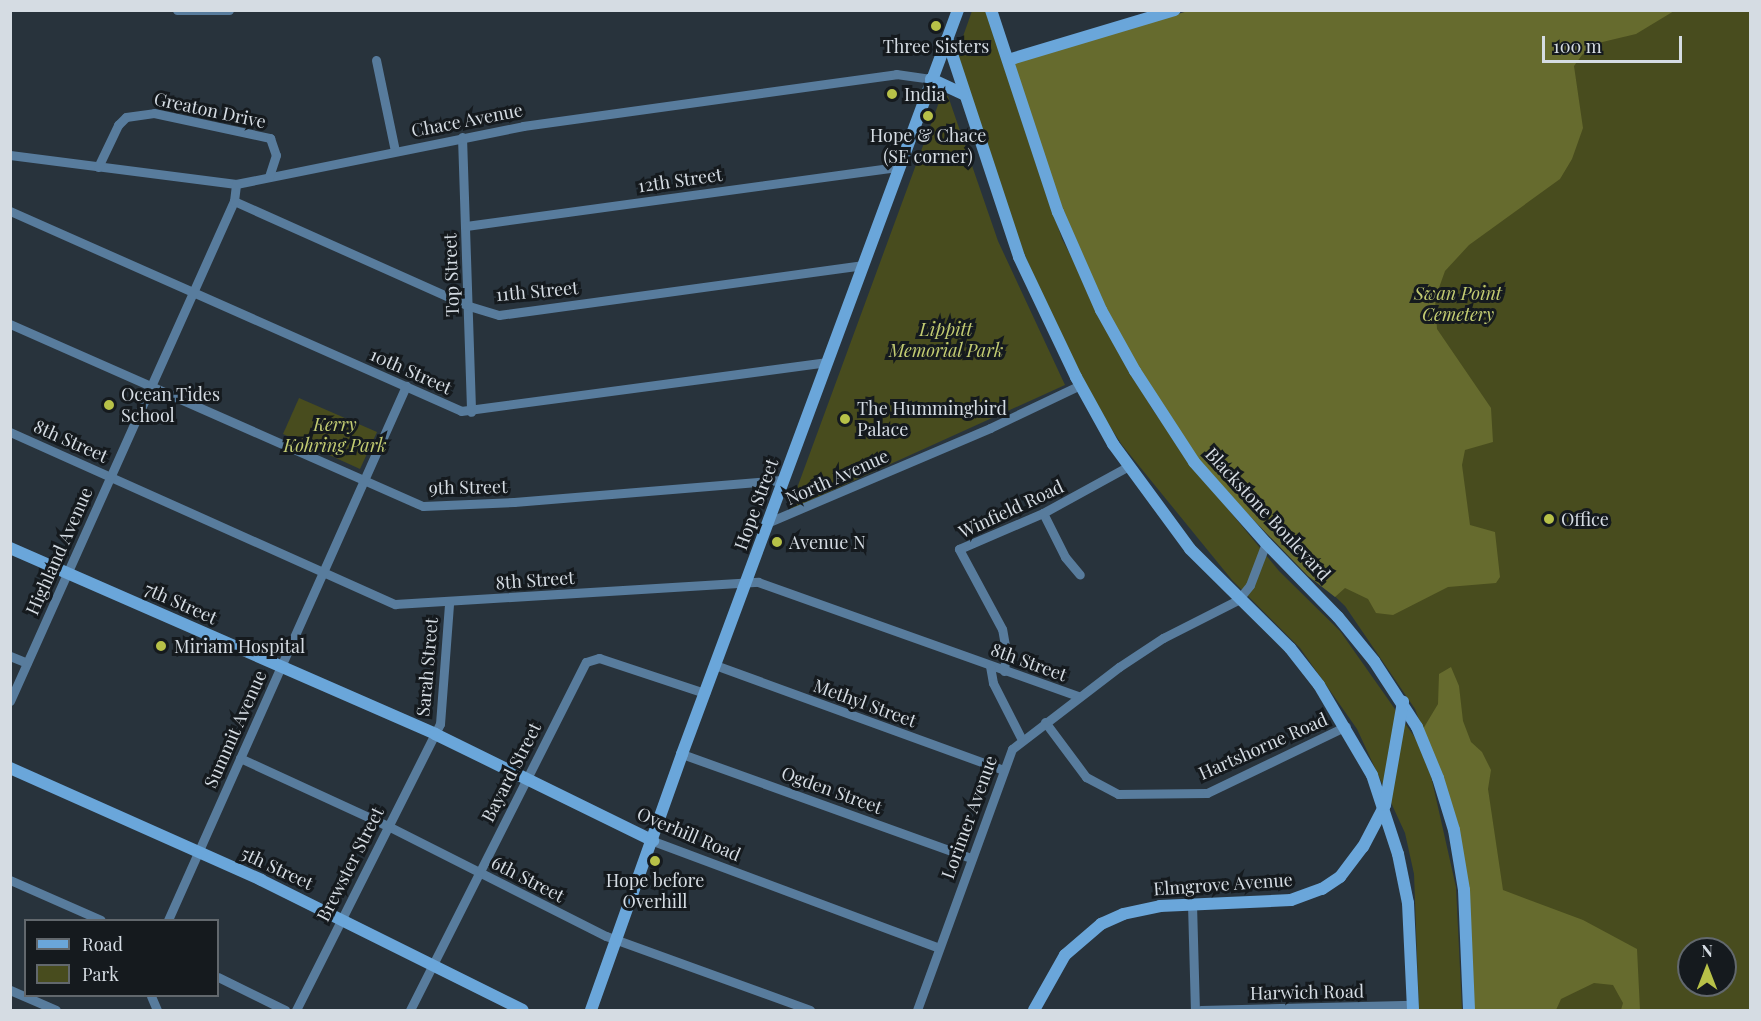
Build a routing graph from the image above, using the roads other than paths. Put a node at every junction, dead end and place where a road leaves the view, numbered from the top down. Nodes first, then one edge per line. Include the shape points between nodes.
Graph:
1 (177, 10) edge
2 (229, 10) edge
3 (958, 10) edge
4 (991, 10) edge
5 (1175, 10) edge
6 (947, 39) junction
7 (376, 60) dead end
8 (1008, 60) junction
9 (931, 79) junction
10 (963, 94) junction
11 (462, 137) junction
12 (395, 151) junction
13 (10, 155) edge
14 (98, 167) junction
15 (899, 167) junction
16 (269, 177) junction
17 (236, 184) junction
18 (234, 201) junction
19 (10, 211) edge
20 (466, 226) junction
21 (864, 265) junction
22 (194, 292) junction
23 (469, 306) junction
24 (10, 324) edge
25 (826, 362) junction
26 (1080, 385) junction
27 (152, 386) junction
28 (406, 386) junction
29 (471, 412) junction
30 (10, 432) edge
31 (1127, 467) junction
32 (110, 476) junction
33 (365, 480) junction
34 (784, 480) junction
35 (1043, 513) junction
36 (769, 522) junction
37 (1266, 543) junction
38 (10, 548) edge
39 (68, 570) junction
40 (324, 573) junction
41 (1080, 575) dead end
42 (746, 583) junction
43 (1238, 600) junction
44 (448, 603) junction
45 (10, 656) edge
46 (27, 663) junction
47 (715, 665) junction
48 (282, 666) junction
49 (990, 666) junction
50 (1004, 671) junction
51 (705, 693) junction
52 (1079, 696) junction
53 (10, 701) edge
54 (1403, 702) junction
55 (1045, 722) junction
56 (1346, 726) junction
57 (435, 734) junction
58 (1021, 738) junction
59 (682, 754) junction
60 (240, 758) junction
61 (10, 768) edge
62 (1003, 770) junction
63 (525, 779) junction
64 (1384, 808) junction
65 (388, 826) junction
66 (653, 841) junction
67 (198, 852) junction
68 (971, 858) junction
69 (479, 873) junction
70 (10, 880) edge
71 (1192, 903) junction
72 (341, 918) junction
73 (97, 919) edge
74 (169, 919) edge
75 (616, 940) junction
76 (939, 948) junction
77 (432, 965) junction
78 (219, 978) edge
79 (10, 990) edge
80 (24, 996) edge
81 (25, 997) edge
82 (1413, 1008) edge
83 (1035, 1010) edge
84 (56, 1011) edge
85 (285, 1011) edge
86 (296, 1011) edge
87 (410, 1011) edge
88 (523, 1011) edge
89 (591, 1011) edge
90 (810, 1011) edge
91 (917, 1011) edge
92 (1195, 1011) edge
93 (1201, 1011) edge
94 (1469, 1011) edge

1 - 2 street
3 - 6 main road, Hope Street
4 - 8 main road, Blackstone Boulevard
5 - 8 main road
6 - 9 main road, Hope Street
6 - 10 main road
7 - 12 street
8 - 37 main road, Blackstone Boulevard via 1058,212 1116,339 1194,462
9 - 10 main road
9 - 11 street, Chace Avenue via 896,74
9 - 15 main road, Hope Street
10 - 26 main road via 1019,257
11 - 12 street, Chace Avenue
11 - 20 street, Top Street
12 - 16 street, Chace Avenue
13 - 14 street, Chace Avenue
14 - 16 street, Greaton Drive via 117,125 126,117 154,113 270,138 276,155
14 - 17 street, Chace Avenue
15 - 20 street, 12th Street
15 - 21 main road, Hope Street
16 - 17 street, Chace Avenue
17 - 18 street, Highland Avenue
18 - 22 street, Highland Avenue
18 - 23 street, 11th Street
19 - 22 street, 10th Street
20 - 23 street, Top Street
21 - 23 street, 11th Street via 508,314
21 - 25 main road, Hope Street
22 - 27 street, Highland Avenue
22 - 28 street, 10th Street
23 - 29 street, Top Street
24 - 27 street, 9th Street
25 - 29 street, 10th Street
25 - 34 main road, Hope Street
26 - 31 main road
26 - 36 street, North Avenue via 968,438
27 - 32 street, Highland Avenue
27 - 33 street, 9th Street
28 - 29 street, 10th Street
28 - 33 street, Summit Avenue
30 - 32 street, 8th Street
31 - 35 street, Winfield Road
31 - 43 main road via 1190,549
32 - 39 street, Highland Avenue
32 - 40 street, 8th Street
33 - 34 street, 9th Street via 423,506
33 - 40 street, Summit Avenue
34 - 36 main road, Hope Street
35 - 41 street via 1065,557
35 - 50 street, Winfield Road via 958,549 1002,629
36 - 42 main road, Hope Street
37 - 43 street via 1250,585
37 - 54 main road, Blackstone Boulevard via 1338,616
38 - 39 main road, 7th Street
39 - 46 street, Highland Avenue
39 - 48 main road, 7th Street
40 - 44 street, 8th Street via 401,605
40 - 48 street, Summit Avenue
42 - 44 street, 8th Street
42 - 47 main road, Hope Street
42 - 49 street, 8th Street via 768,585
43 - 52 street, Lorimer Avenue via 1163,639
43 - 56 main road via 1290,648
44 - 57 street, Sarah Street via 440,724
45 - 46 street
46 - 53 street, Highland Avenue
47 - 51 main road, Hope Street
47 - 62 street, Methyl Street
48 - 57 main road, 7th Street
48 - 60 street, Summit Avenue
49 - 50 street, 8th Street
49 - 58 street via 993,683
50 - 52 street, 8th Street
51 - 59 main road, Hope Street
51 - 63 street, Bayard Street via 660,676 590,659
52 - 55 street, Lorimer Avenue
54 - 64 main road, Elmgrove Avenue
54 - 94 main road, Blackstone Boulevard via 1438,778 1454,830 1464,890
55 - 56 street, Hartshorne Road via 1086,777 1118,794 1207,792
55 - 58 street, Lorimer Avenue
56 - 64 main road
57 - 63 main road, Overhill Road
57 - 65 street, Brewster Street
58 - 62 street, Lorimer Avenue
59 - 66 main road, Hope Street
59 - 68 street, Ogden Street
60 - 65 street, 6th Street
60 - 67 street, Summit Avenue
61 - 67 main road, 5th Street
62 - 68 street, Lorimer Avenue
63 - 66 main road, Overhill Road
63 - 69 street, Bayard Street
64 - 71 main road, Elmgrove Avenue via 1363,848 1340,877 1322,889 1291,900
64 - 82 main road via 1408,903
65 - 69 street, 6th Street
65 - 72 street, Brewster Street
66 - 75 main road, Hope Street
66 - 76 street, Overhill Road
67 - 72 main road, 5th Street
67 - 74 street, Summit Avenue
68 - 76 street, Lorimer Avenue
69 - 75 street, 6th Street
69 - 77 street, Bayard Street
70 - 73 street
71 - 83 main road, Elmgrove Avenue via 1144,909 1101,924 1065,955
71 - 92 street
72 - 77 main road, 5th Street
72 - 86 street, Brewster Street
75 - 89 main road, Hope Street
75 - 90 street, 6th Street
76 - 91 street, Lorimer Avenue
77 - 87 street, Bayard Street
77 - 88 main road, 5th Street
78 - 85 street
79 - 80 street
81 - 84 street
82 - 93 street, Harwich Road

